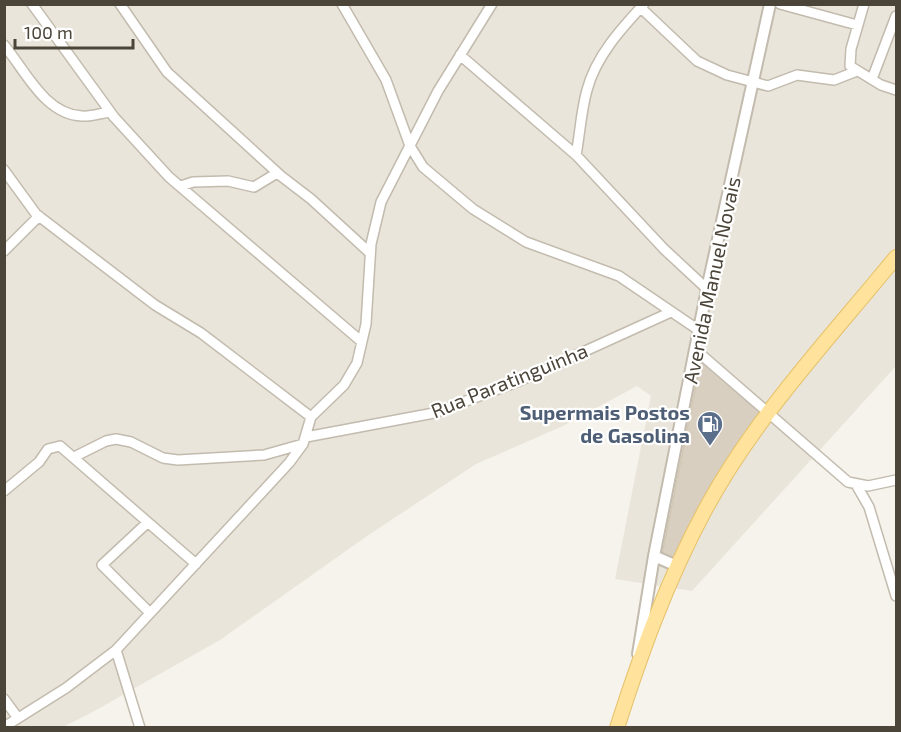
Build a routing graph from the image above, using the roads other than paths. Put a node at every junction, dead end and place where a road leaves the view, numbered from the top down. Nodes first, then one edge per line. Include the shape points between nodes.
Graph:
1 (33, 4) edge
2 (120, 4) edge
3 (342, 4) edge
4 (492, 4) edge
5 (770, 4) edge
6 (780, 4) edge
7 (864, 4) edge
8 (642, 6) edge
9 (897, 16) edge
10 (858, 25) junction
11 (4, 45) edge
12 (460, 55) junction
13 (857, 71) junction
14 (872, 79) junction
15 (754, 81) junction
16 (897, 90) edge
17 (110, 112) junction
18 (410, 146) junction
19 (576, 155) junction
20 (4, 170) edge
21 (277, 173) junction
22 (181, 186) junction
23 (39, 216) junction
24 (4, 250) edge
25 (370, 253) junction
26 (897, 257) edge
27 (707, 289) junction
28 (671, 312) junction
29 (700, 331) junction
30 (362, 342) junction
31 (697, 351) junction
32 (769, 413) junction
33 (311, 417) junction
34 (304, 440) junction
35 (74, 457) junction
36 (897, 480) edge
37 (857, 486) junction
38 (4, 491) edge
39 (147, 523) junction
40 (654, 556) junction
41 (196, 564) junction
42 (677, 566) junction
43 (897, 596) edge
44 (150, 613) junction
45 (647, 621) junction
46 (116, 650) junction
47 (4, 699) edge
48 (18, 718) junction
49 (4, 727) edge
50 (140, 728) edge
51 (617, 728) edge

1 - 17 street
2 - 21 street via 159,63
3 - 18 street via 386,80
4 - 12 street
5 - 15 street, Avenida Manuel Novais
6 - 10 street
7 - 10 street
8 - 15 street via 703,66
8 - 19 street via 603,54 592,78
9 - 14 street
10 - 13 street via 849,62
11 - 17 street via 53,104 79,116
12 - 18 street
12 - 19 street
13 - 14 street
13 - 15 street via 834,80 796,75 772,85
14 - 16 street
15 - 27 street, Avenida Manuel Novais
17 - 22 street
18 - 25 street via 378,208
18 - 28 street via 423,167 452,193 526,242 619,276
19 - 27 street
20 - 23 street
21 - 22 street via 254,187 228,181
21 - 25 street
22 - 30 street
23 - 24 street
23 - 33 street
25 - 30 street via 368,312
26 - 32 main road
27 - 29 street, Avenida Manuel Novais
28 - 29 street
28 - 34 street, Rua Paratinguinha via 442,410
29 - 31 street, Avenida Manuel Novais
30 - 33 street via 350,378
31 - 32 street
31 - 40 street, Avenida Manuel Novais
32 - 37 street via 840,477
32 - 42 main road via 705,511
33 - 34 street
34 - 35 street, Rua Paratinguinha via 264,455 178,460 116,439
34 - 41 street via 290,463
35 - 38 street via 60,446 51,447
35 - 39 street
36 - 37 street
37 - 43 street via 869,507
39 - 41 street
39 - 44 street via 102,565
40 - 42 street
40 - 45 street, Avenida Manuel Novais
41 - 44 street
42 - 45 main road
44 - 46 street
45 - 51 main road
46 - 48 street
46 - 50 street
47 - 48 street
48 - 49 street

